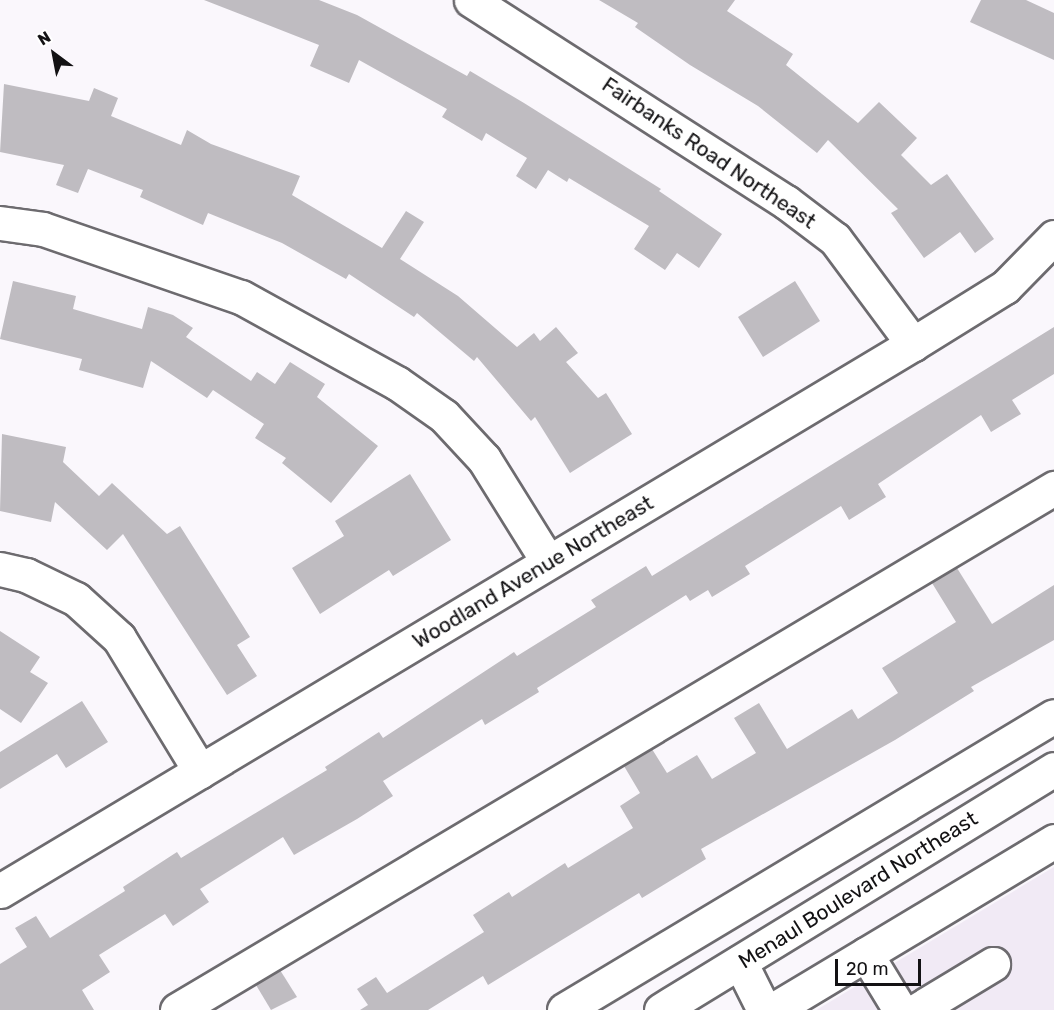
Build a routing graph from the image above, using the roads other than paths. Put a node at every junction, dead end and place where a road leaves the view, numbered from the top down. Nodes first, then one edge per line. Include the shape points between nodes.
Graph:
1 (471, 0) edge
2 (0, 223) edge
3 (1054, 237) edge
4 (913, 345) junction
5 (1054, 488) edge
6 (548, 562) junction
7 (0, 570) edge
8 (1054, 716) edge
9 (1054, 769) edge
10 (200, 771) junction
11 (1054, 841) edge
12 (0, 891) edge
13 (866, 954) junction
14 (740, 963) junction
15 (993, 964) dead end
16 (177, 1010) edge
17 (564, 1010) edge
18 (661, 1010) edge
19 (764, 1010) edge
20 (773, 1010) edge
21 (900, 1010) edge
22 (917, 1010) edge

1 - 4 street, Fairbanks Road Northeast via 786,202 835,239
2 - 6 street via 43,228 241,297 397,383 444,417 484,459
3 - 4 street, Woodland Avenue Northeast via 1005,286
4 - 6 street, Woodland Avenue Northeast
5 - 16 street
6 - 10 street, Woodland Avenue Northeast
7 - 10 street via 26,575 76,599 119,638
8 - 17 street
9 - 14 street, Menaul Boulevard Northeast
10 - 12 street, Woodland Avenue Northeast
11 - 13 street
13 - 20 street
13 - 21 street
14 - 18 street, Menaul Boulevard Northeast
14 - 19 street
15 - 22 street

